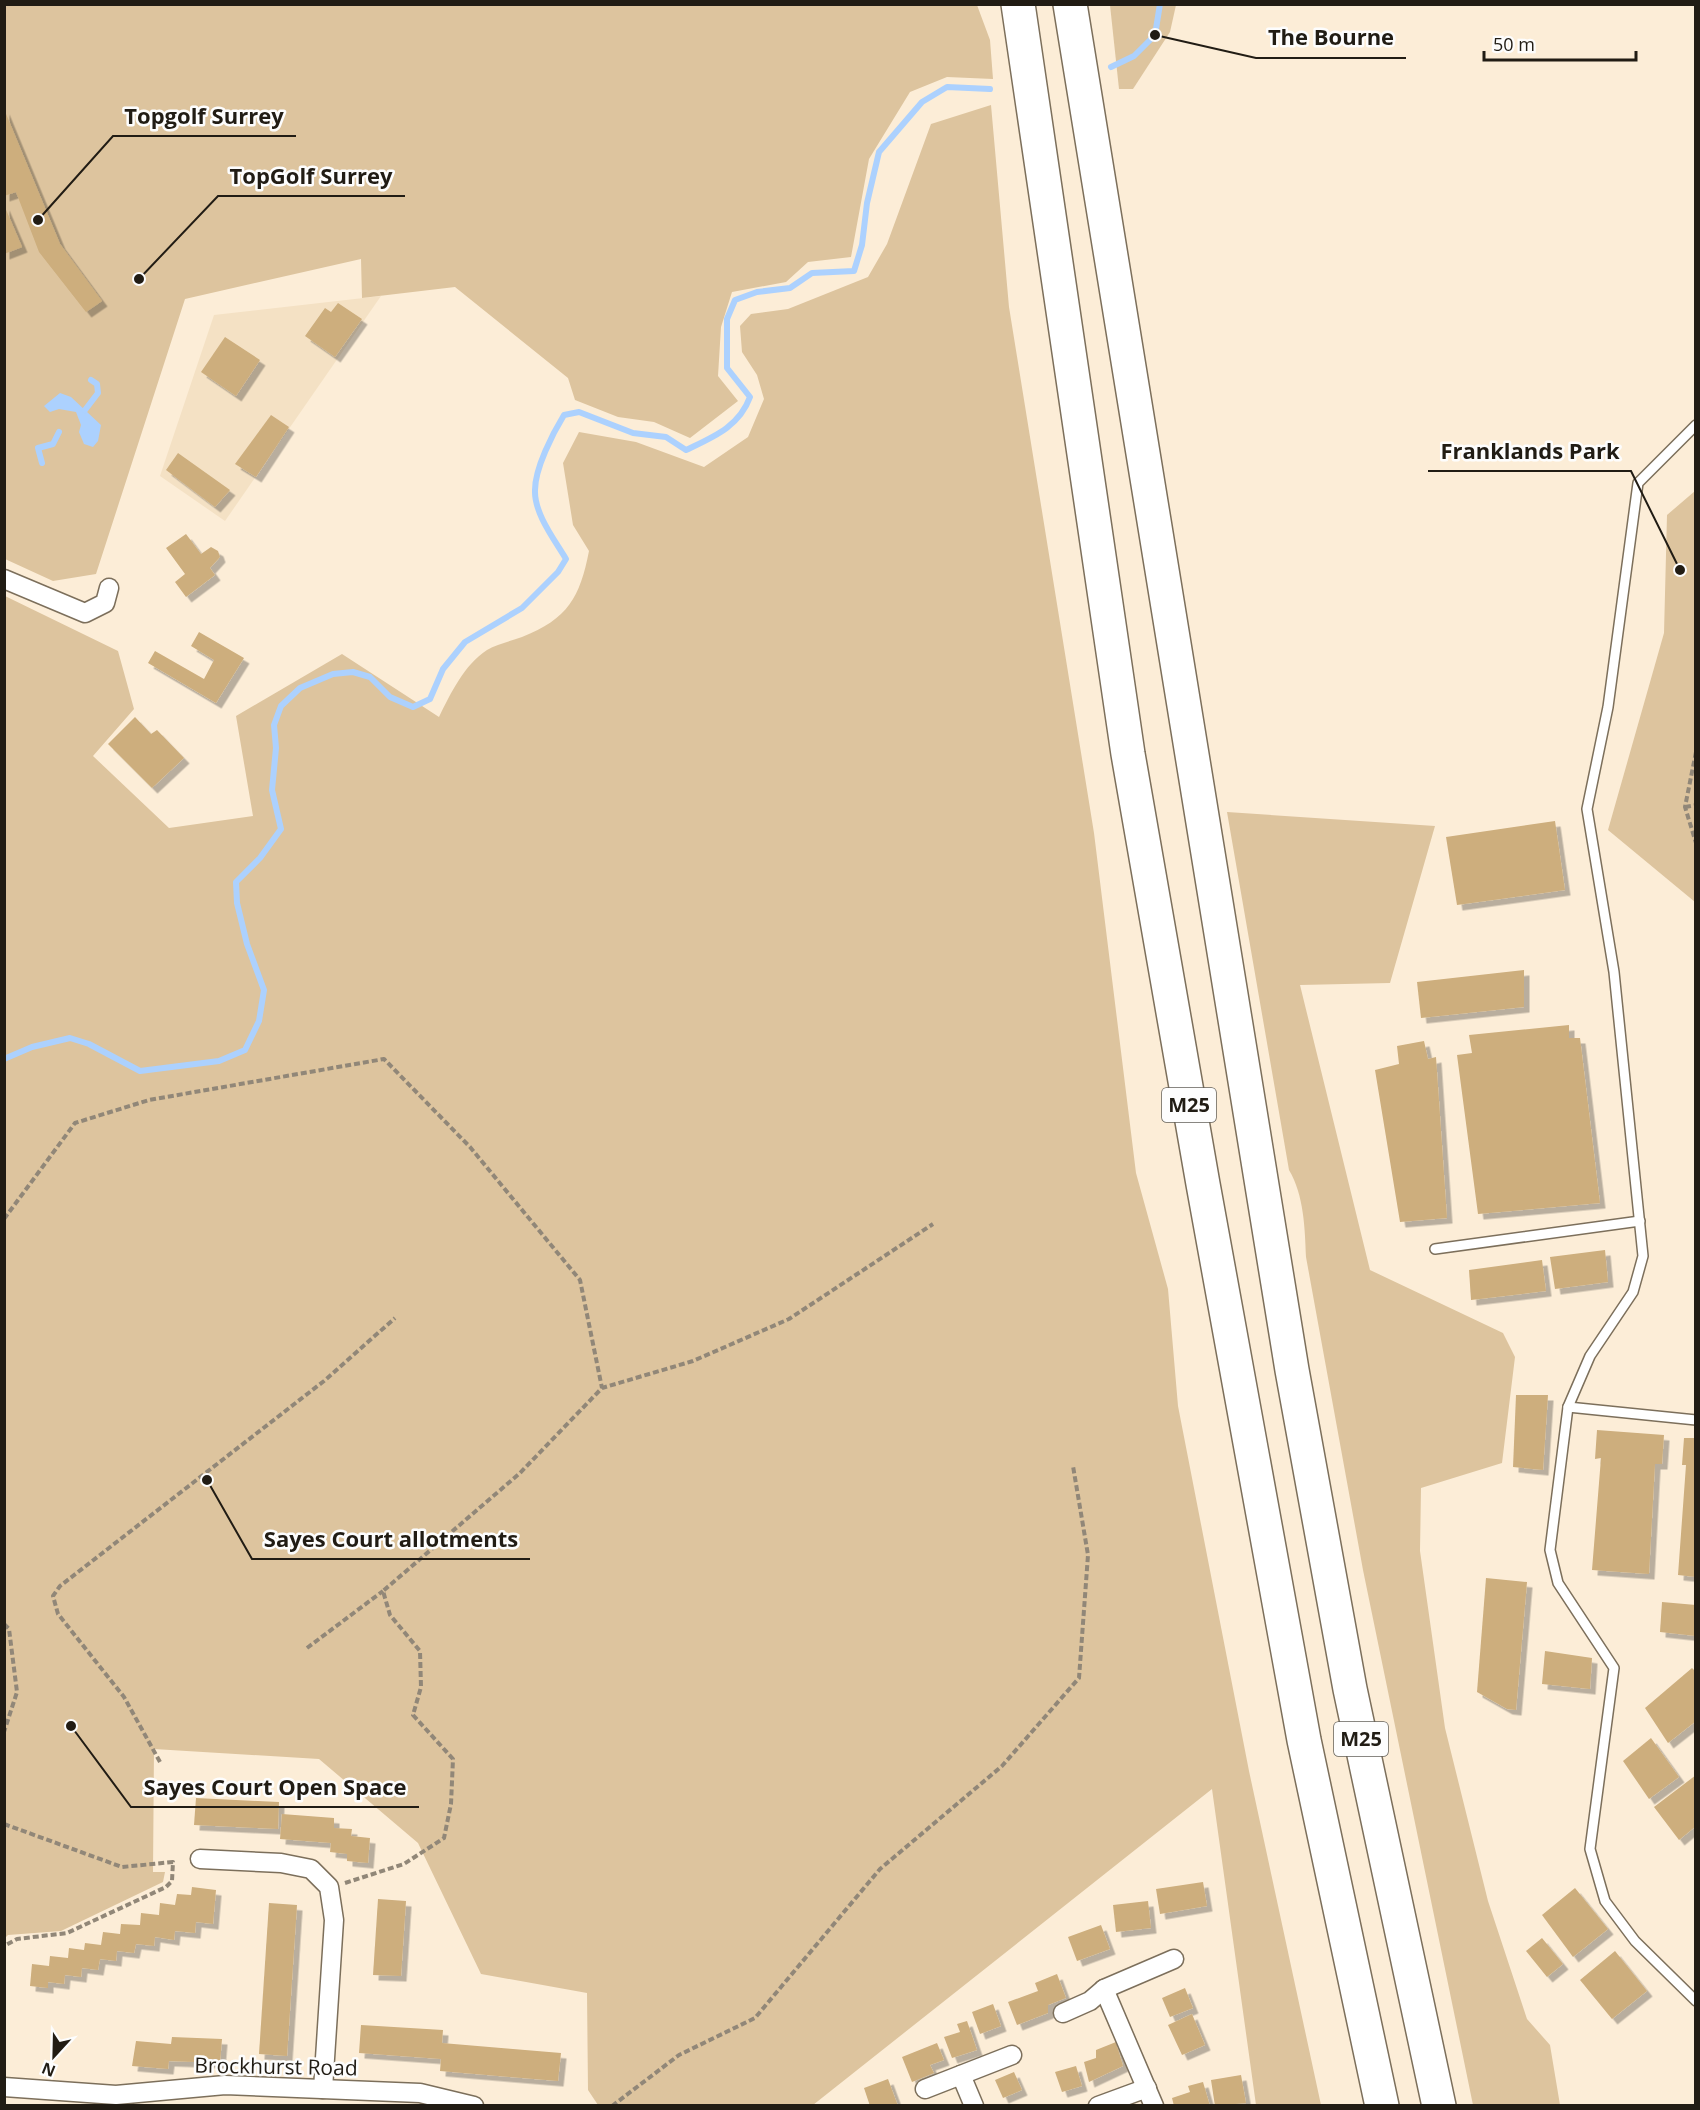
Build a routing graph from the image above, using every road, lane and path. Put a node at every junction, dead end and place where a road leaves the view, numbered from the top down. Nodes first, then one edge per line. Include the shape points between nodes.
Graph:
1 (1018, 4) edge
2 (1070, 4) edge
3 (1695, 425) edge
4 (4, 579) edge
5 (109, 588) dead end
6 (1695, 752) edge
7 (1695, 805) edge
8 (1685, 807) junction
9 (1695, 843) edge
10 (4, 1219) edge
11 (1640, 1221) junction
12 (933, 1224) dead end
13 (1435, 1249) dead end
14 (395, 1318) dead end
15 (602, 1388) junction
16 (1568, 1407) junction
17 (1695, 1420) edge
18 (1073, 1466) dead end
19 (382, 1591) junction
20 (4, 1624) edge
21 (307, 1648) dead end
22 (4, 1732) edge
23 (160, 1762) dead end
24 (4, 1824) edge
25 (200, 1859) dead end
26 (329, 1887) junction
27 (4, 1946) edge
28 (1174, 1959) dead end
29 (1104, 1989) junction
30 (1695, 2001) edge
31 (1063, 2013) dead end
32 (1012, 2055) dead end
33 (962, 2075) junction
34 (4, 2087) edge
35 (1147, 2088) junction
36 (323, 2089) junction
37 (926, 2089) dead end
38 (474, 2106) edge
39 (612, 2106) edge
40 (974, 2106) edge
41 (1098, 2106) edge
42 (1154, 2106) edge
43 (1382, 2106) edge
44 (1439, 2106) edge

1 - 43 highway, M25 via 1128,754 1304,1740
2 - 44 highway, M25 via 1292,1370 1350,1689
3 - 11 lane via 1638,483 1608,707 1587,809 1614,972
4 - 5 street via 85,613 105,603
6 - 8 path
7 - 8 path
8 - 9 path
10 - 15 path via 75,1123 149,1100 384,1059 470,1147 580,1280
11 - 13 lane
11 - 16 lane via 1643,1256 1634,1292 1590,1356
12 - 15 path via 789,1319 693,1361
14 - 23 path via 324,1381 60,1586 53,1596 57,1614 124,1697
15 - 19 path via 520,1473
16 - 17 lane
16 - 30 lane via 1550,1550 1558,1583 1614,1668 1590,1849 1605,1901 1635,1941
18 - 39 path via 1088,1555 1079,1678 1002,1766 880,1869 755,2018 679,2055
19 - 21 path
19 - 26 path via 390,1614 420,1651 421,1687 413,1715 453,1759 451,1804 444,1838 404,1864
20 - 22 path via 9,1629 17,1692
24 - 27 path via 122,1867 173,1862 172,1881 166,1887 67,1933 17,1939
25 - 26 street via 281,1863 311,1869
26 - 36 street via 334,1920
28 - 29 street
29 - 31 street via 1090,2001
29 - 35 street
32 - 33 street
33 - 37 street
33 - 40 street
34 - 36 street, Brockhurst Road via 116,2095 225,2085
35 - 41 street
35 - 42 street
36 - 38 street, Brockhurst Road via 420,2093

